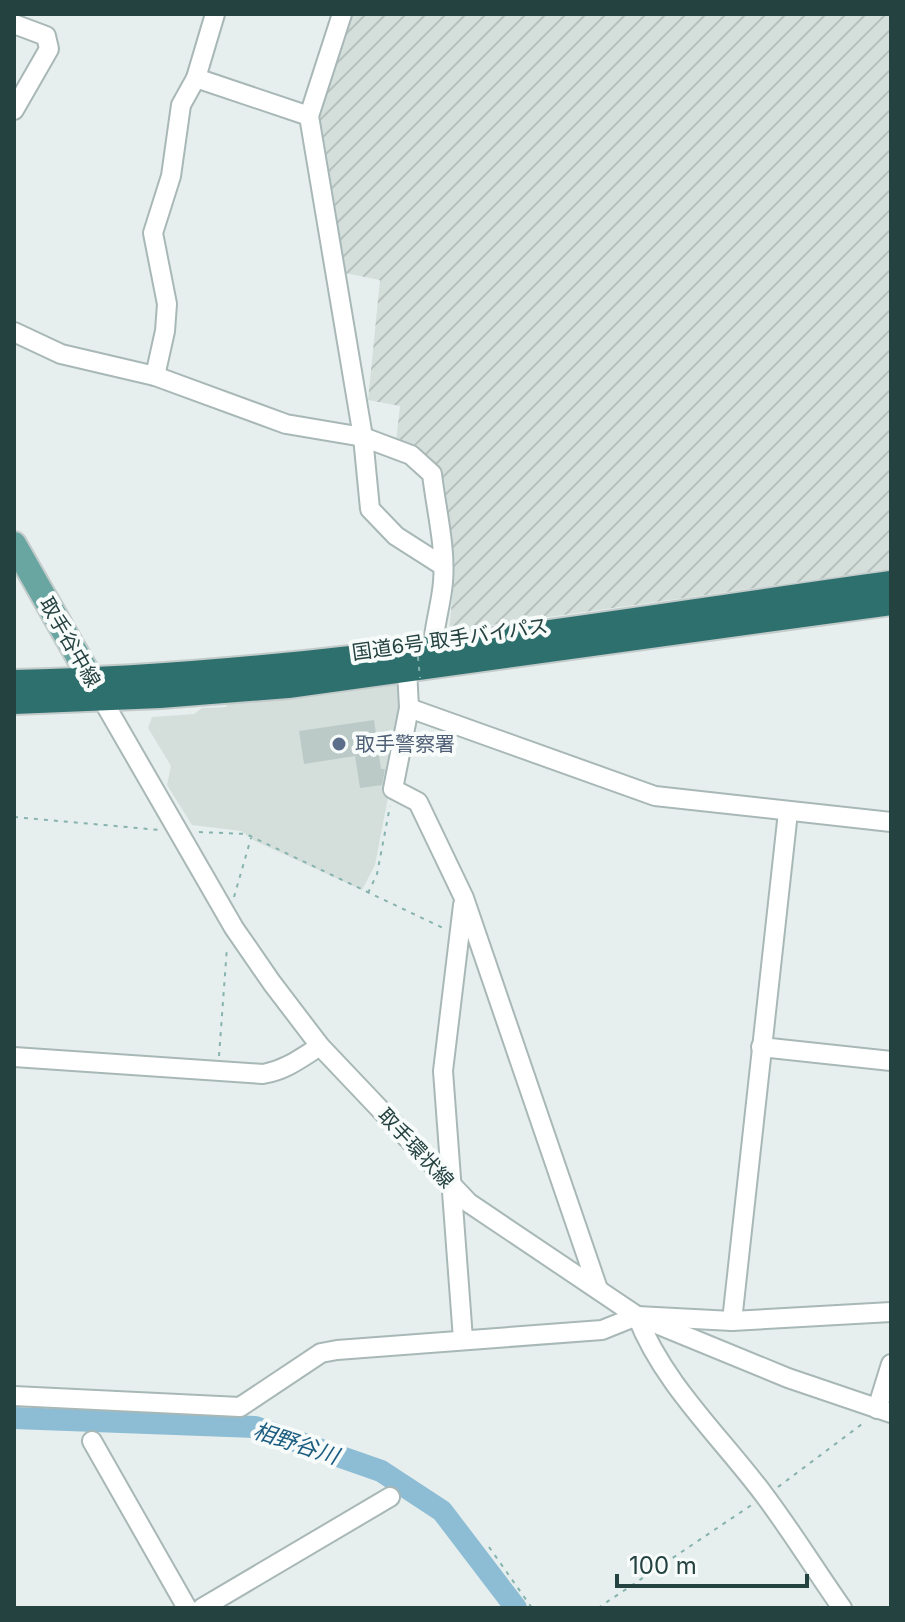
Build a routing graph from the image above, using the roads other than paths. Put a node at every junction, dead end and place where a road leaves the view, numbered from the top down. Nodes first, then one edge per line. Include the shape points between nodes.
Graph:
1 (215, 14) edge
2 (342, 14) edge
3 (15, 18) edge
4 (196, 78) junction
5 (14, 110) edge
6 (309, 116) junction
7 (14, 332) edge
8 (155, 376) junction
9 (363, 437) junction
10 (14, 544) edge
11 (443, 566) junction
12 (891, 583) edge
13 (891, 603) edge
14 (422, 659) junction
15 (375, 671) junction
16 (14, 682) edge
17 (97, 690) junction
18 (14, 702) edge
19 (409, 708) junction
20 (788, 812) junction
21 (891, 822) edge
22 (464, 898) junction
23 (320, 1046) junction
24 (761, 1047) junction
25 (14, 1057) edge
26 (891, 1061) edge
27 (453, 1188) junction
28 (598, 1289) junction
29 (891, 1312) edge
30 (637, 1316) junction
31 (732, 1321) junction
32 (463, 1339) junction
33 (891, 1364) edge
34 (14, 1396) edge
35 (884, 1411) edge
36 (92, 1441) dead end
37 (390, 1497) dead end
38 (187, 1608) edge
39 (202, 1608) edge
40 (842, 1608) edge

1 - 4 street
2 - 6 street
3 - 5 street via 46,36 49,49
4 - 6 street
4 - 8 street via 181,105 171,176 153,233 167,304
6 - 9 street
7 - 8 street via 61,354
8 - 9 street via 286,424
9 - 11 street via 370,509 396,536
9 - 11 street via 411,455 432,474
10 - 17 main road, 取手谷中線
11 - 14 street
12 - 14 highway, 国道6号 取手バイパス
13 - 14 highway, 国道6号 取手バイパス
14 - 15 highway, 国道6号 取手バイパス
14 - 15 highway, 国道6号 取手バイパス
14 - 19 street
15 - 17 highway, 国道6号 取手バイパス via 228,671
16 - 17 highway, 国道6号 取手バイパス
17 - 18 highway, 国道6号 取手バイパス
17 - 23 street, 取手環状線 via 229,918
19 - 20 street via 655,796
19 - 22 street via 393,789 418,802
20 - 21 street
20 - 24 street
22 - 27 street via 443,1071
22 - 28 street
23 - 25 street via 278,1072 263,1074
23 - 27 street, 取手環状線
24 - 26 street
24 - 31 street
27 - 28 street, 取手環状線
27 - 32 street
28 - 30 street, 取手環状線
29 - 31 street
30 - 31 street
30 - 32 street via 602,1330
30 - 35 street, 取手環状線
30 - 40 street via 677,1384 765,1496
32 - 34 street via 321,1353 240,1407
33 - 35 street
36 - 38 street
37 - 39 street

